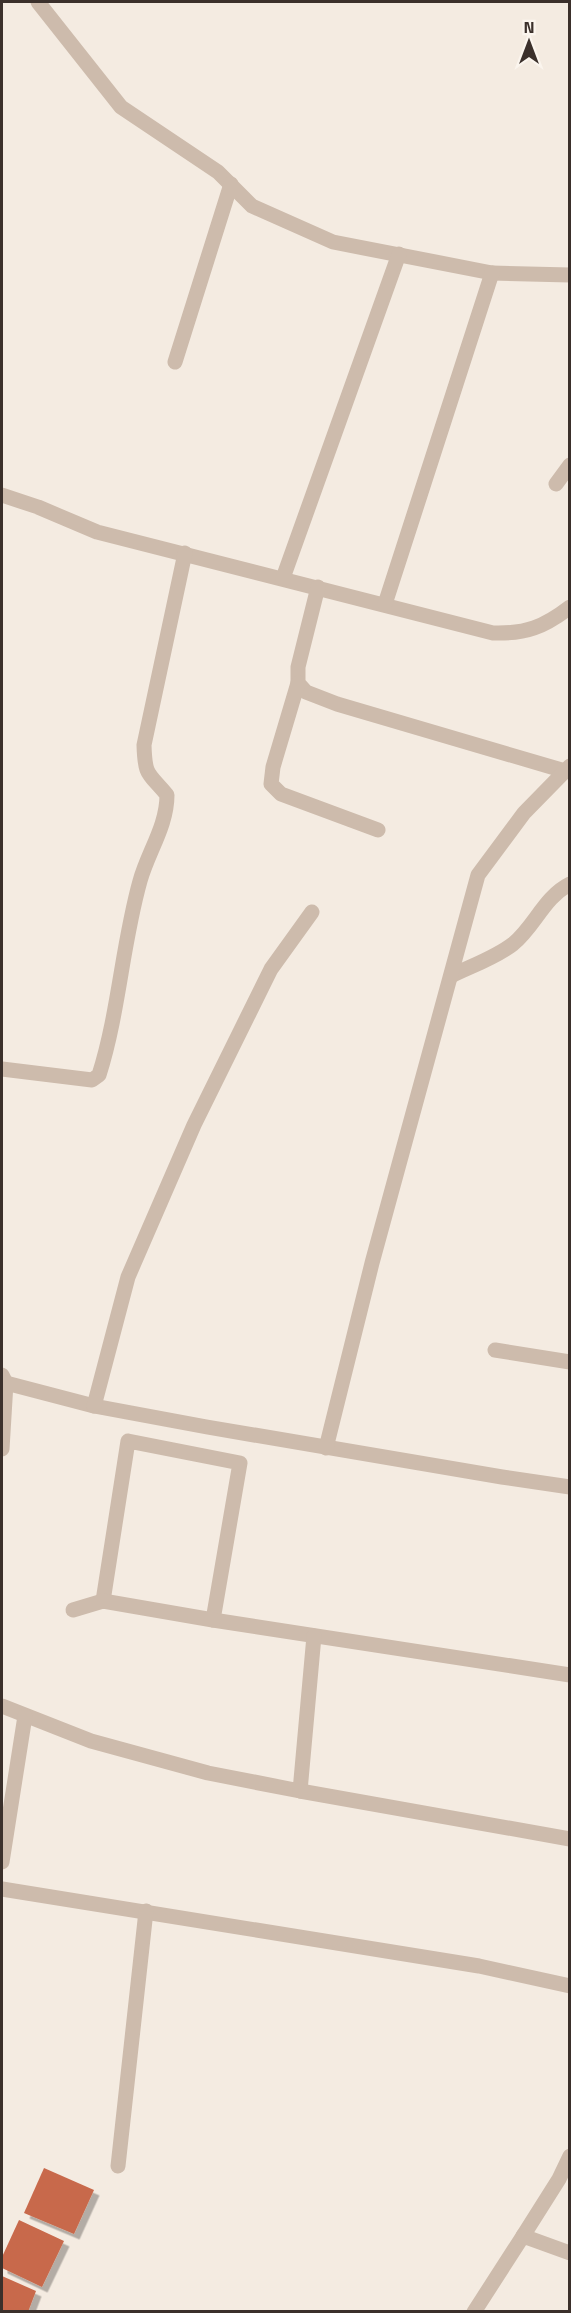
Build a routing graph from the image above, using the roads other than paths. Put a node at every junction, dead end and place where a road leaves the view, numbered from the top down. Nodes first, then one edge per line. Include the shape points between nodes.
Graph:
1 (38, 2) edge
2 (231, 184) junction
3 (399, 255) junction
4 (492, 273) junction
5 (570, 275) edge
6 (175, 362) dead end
7 (570, 465) edge
8 (556, 484) dead end
9 (2, 495) edge
10 (185, 553) junction
11 (283, 578) junction
12 (318, 587) junction
13 (385, 604) junction
14 (570, 607) edge
15 (298, 683) junction
16 (567, 769) edge
17 (378, 830) dead end
18 (570, 884) edge
19 (312, 912) dead end
20 (451, 976) junction
21 (2, 1069) edge
22 (495, 1350) dead end
23 (570, 1362) edge
24 (4, 1379) edge
25 (94, 1406) junction
26 (326, 1448) junction
27 (2, 1449) edge
28 (570, 1486) edge
29 (103, 1601) junction
30 (73, 1610) dead end
31 (213, 1620) junction
32 (314, 1636) junction
33 (570, 1675) edge
34 (2, 1707) edge
35 (26, 1716) junction
36 (300, 1791) junction
37 (570, 1839) edge
38 (2, 1862) edge
39 (2, 1889) edge
40 (146, 1911) junction
41 (570, 1986) edge
42 (570, 2156) edge
43 (118, 2166) dead end
44 (523, 2236) junction
45 (570, 2253) edge
46 (474, 2312) edge

1 - 2 street via 121,107
2 - 3 street via 252,206 333,242
2 - 6 street
3 - 4 street
3 - 11 street
4 - 5 street
4 - 13 street
7 - 8 street
9 - 10 street via 97,532
10 - 11 street
10 - 21 street via 144,745 149,777 166,795 164,820 140,880 99,1075 92,1080
11 - 12 street
12 - 13 street
12 - 15 street via 298,667
13 - 14 street via 493,633 532,630
15 - 16 street via 306,692 337,704
15 - 17 street via 271,784 281,794
16 - 20 street via 524,813 478,875
18 - 20 street via 557,892 512,944
19 - 25 street via 271,969 194,1125 128,1277
20 - 26 street
22 - 23 street
24 - 25 street
24 - 27 street
25 - 26 street
26 - 28 street
29 - 30 street
29 - 31 street
29 - 31 street via 128,1441 240,1463
31 - 32 street
32 - 33 street
32 - 36 street
34 - 35 street
35 - 36 street via 123,1750 208,1773
35 - 38 street
36 - 37 street
39 - 40 street
40 - 41 street via 479,1966
40 - 43 street
42 - 44 street
44 - 45 street
44 - 46 street

